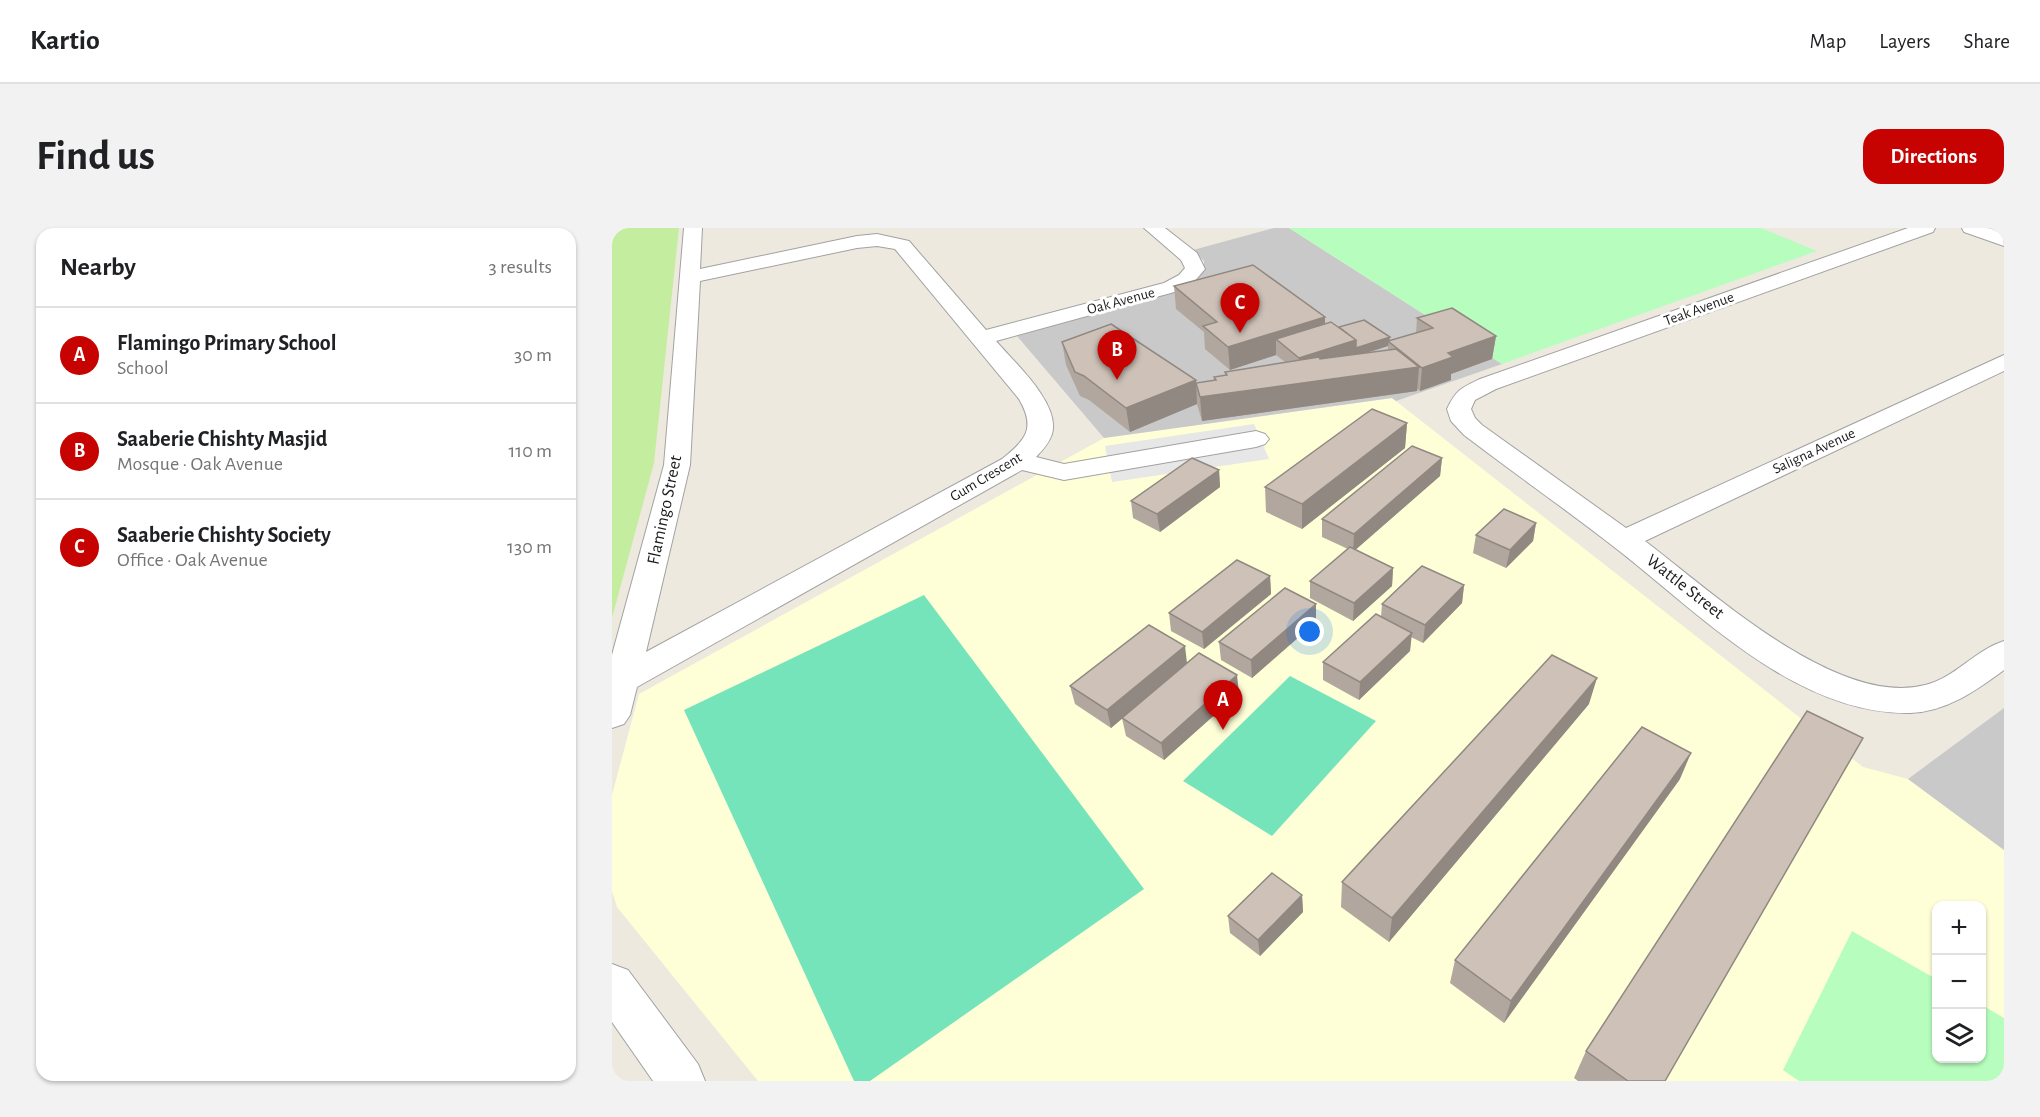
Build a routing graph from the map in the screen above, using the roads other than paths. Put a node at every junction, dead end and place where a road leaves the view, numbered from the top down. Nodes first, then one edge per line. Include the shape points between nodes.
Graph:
1 (693, 228) edge
2 (1153, 228) edge
3 (1926, 228) edge
4 (1971, 228) edge
5 (2004, 240) edge
6 (691, 277) junction
7 (983, 338) junction
8 (2004, 362) edge
9 (1472, 391) joint
10 (1256, 440) dead end
11 (1019, 460) junction
12 (1624, 540) junction
13 (2004, 653) edge
14 (622, 680) junction
15 (612, 715) edge
16 (612, 985) edge
17 (681, 1081) edge

1 - 6 street, Flamingo Street
2 - 7 street, Oak Avenue via 1190,257 1195,268 1186,279 1171,287
3 - 9 street, Teak Avenue
4 - 5 street
6 - 7 street, Gum Crescent via 857,242 885,241 907,249
6 - 14 street, Flamingo Street via 677,465
7 - 11 street, Gum Crescent via 1040,411 1037,441
8 - 12 street, Saligna Avenue
9 - 12 street, Wattle Street via 1459,409 1468,426
10 - 11 street via 1065,472
11 - 14 street, Gum Crescent
12 - 13 street, Wattle Street via 1790,666 1843,690 1911,700 1940,695
14 - 15 street, Flamingo Street
16 - 17 street

